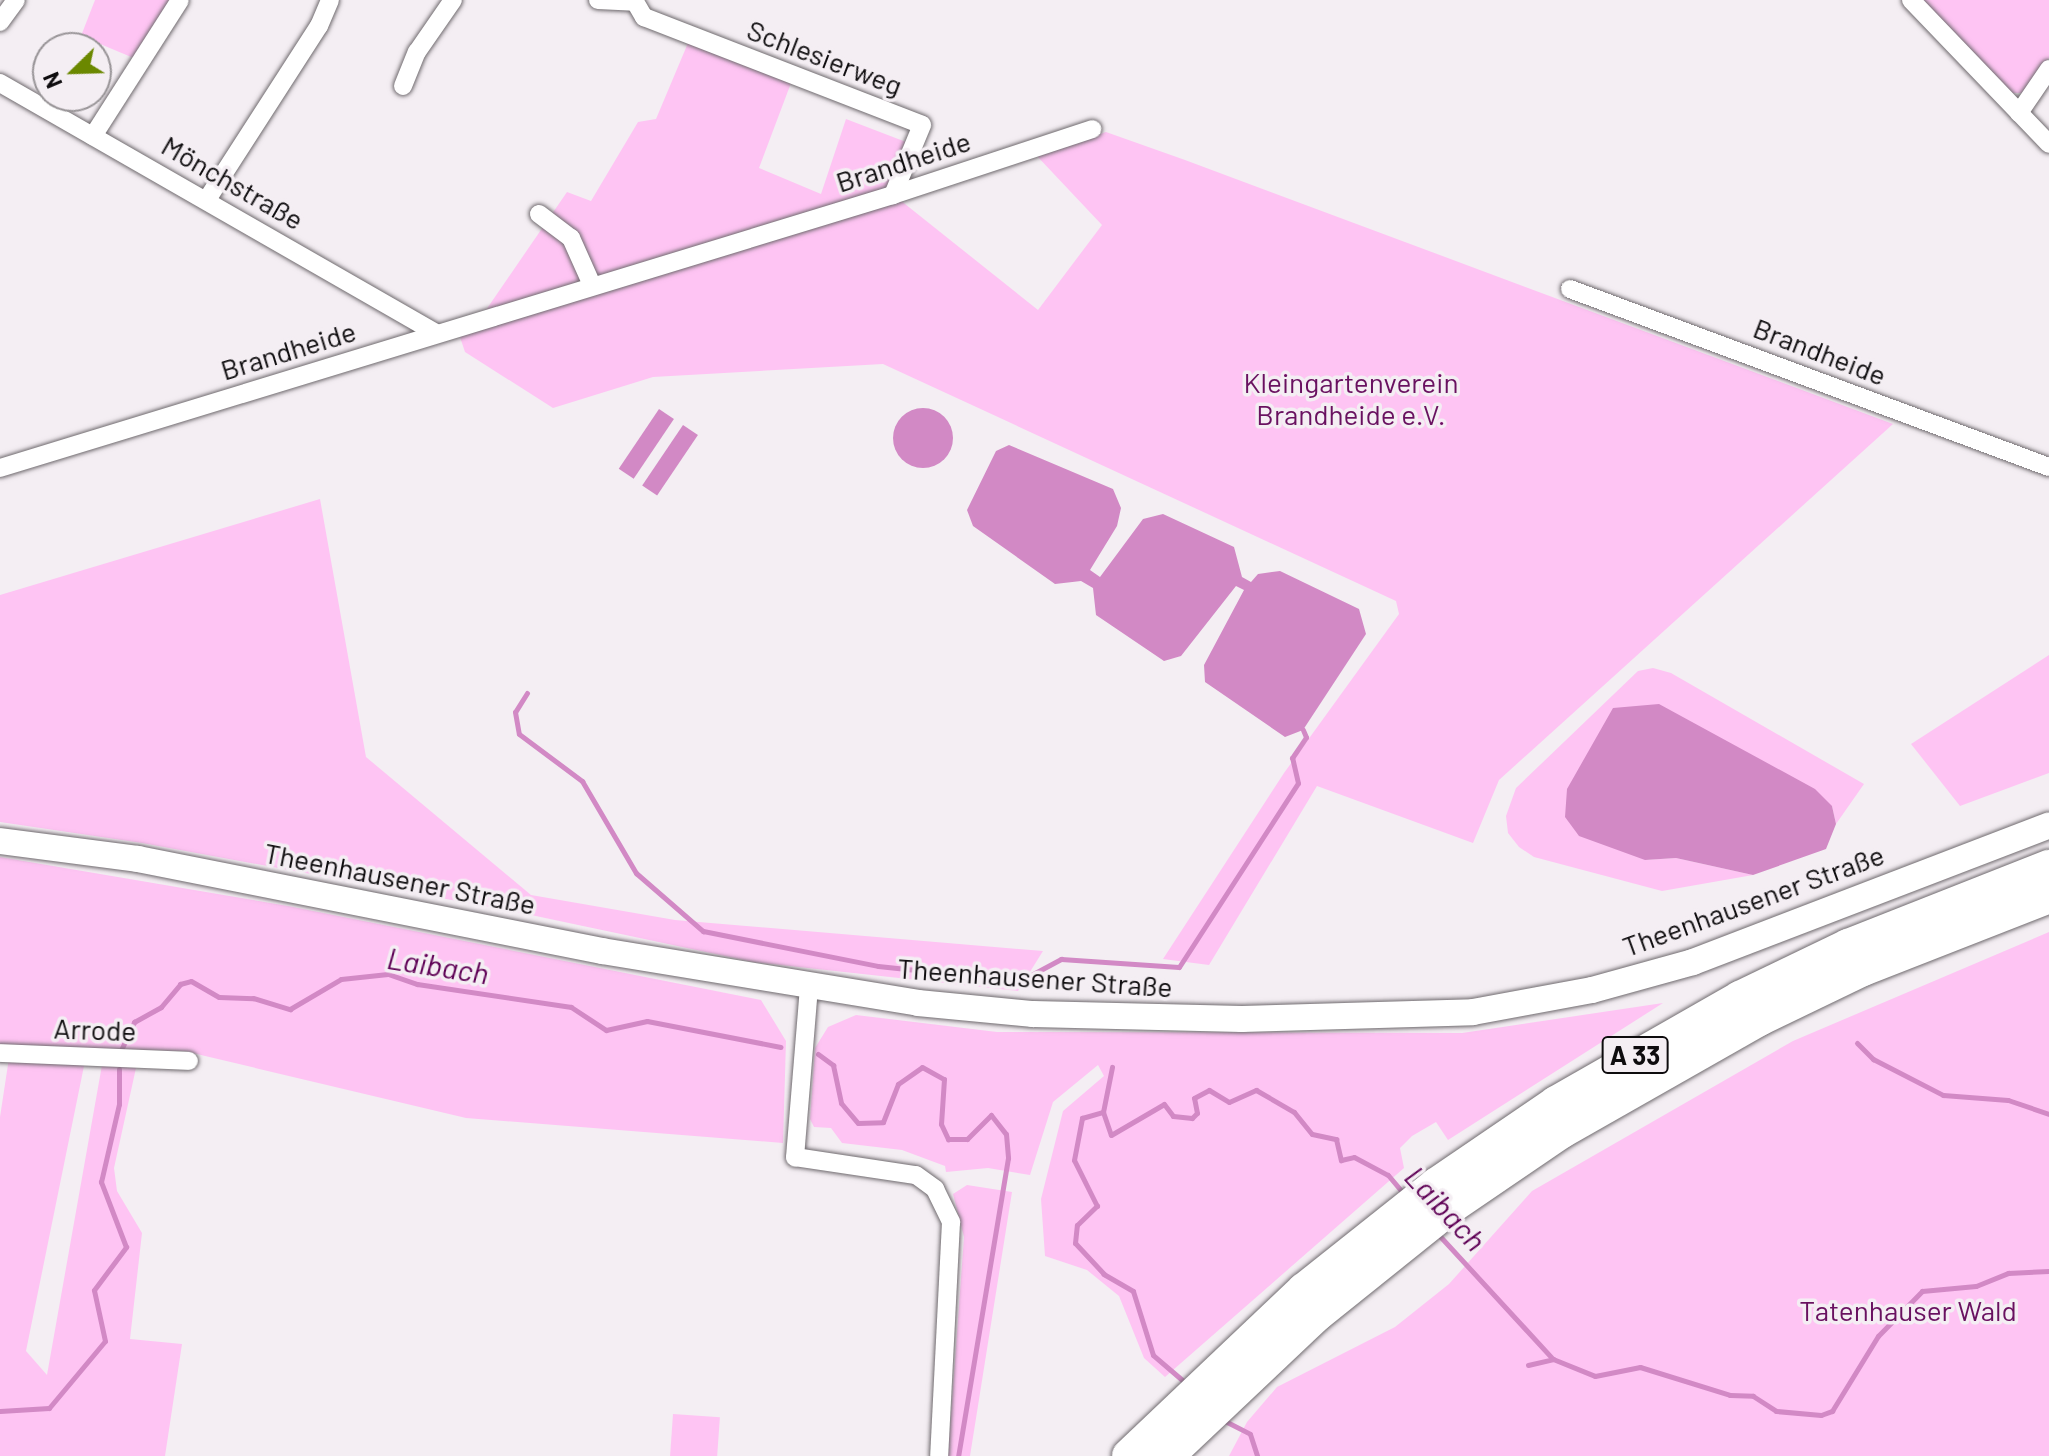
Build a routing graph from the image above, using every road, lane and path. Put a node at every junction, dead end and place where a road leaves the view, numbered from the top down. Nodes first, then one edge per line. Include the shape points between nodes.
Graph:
1 (16, 0) edge
2 (180, 0) edge
3 (330, 0) edge
4 (453, 0) edge
5 (598, 0) edge
6 (1911, 0) edge
7 (634, 1) edge
8 (0, 22) edge
9 (2049, 69) edge
10 (0, 83) edge
11 (403, 86) dead end
12 (2019, 113) junction
13 (1092, 129) dead end
14 (93, 136) junction
15 (2049, 144) edge
16 (893, 195) junction
17 (208, 198) junction
18 (539, 214) dead end
19 (592, 285) junction
20 (1570, 289) dead end
21 (436, 333) junction
22 (2049, 467) edge
23 (0, 468) edge
24 (2049, 825) edge
25 (0, 841) edge
26 (2049, 867) edge
27 (2049, 896) edge
28 (809, 987) junction
29 (0, 1053) edge
30 (189, 1061) dead end
31 (1444, 1196) junction
32 (1184, 1417) junction
33 (939, 1456) edge
34 (1129, 1456) edge
35 (1167, 1456) edge

1 - 8 street
2 - 14 street
3 - 17 street via 319,26
4 - 11 street via 417,52
5 - 7 street, Schlesierweg
6 - 12 street
7 - 16 street, Schlesierweg via 644,17 922,125
9 - 12 street
10 - 14 street, Mönchstraße
12 - 15 street
13 - 16 street, Brandheide
14 - 17 street, Mönchstraße
16 - 19 street, Brandheide
17 - 21 street, Mönchstraße
18 - 19 street via 571,238
19 - 21 street, Brandheide
20 - 22 street, Brandheide
21 - 23 street, Brandheide
24 - 28 main road, Theenhausener Straße via 1693,962 1592,990 1473,1012 1143,1019 918,1003
25 - 28 main road, Theenhausener Straße via 138,859
26 - 31 highway, A 33 via 1848,946 1740,998 1556,1103
27 - 31 highway, A 33 via 1863,969 1759,1019
28 - 33 street via 795,1157 916,1175 935,1189 951,1222
29 - 30 street, Arrode
31 - 32 highway, A 33
32 - 34 highway, A 33
32 - 35 highway, A 33

